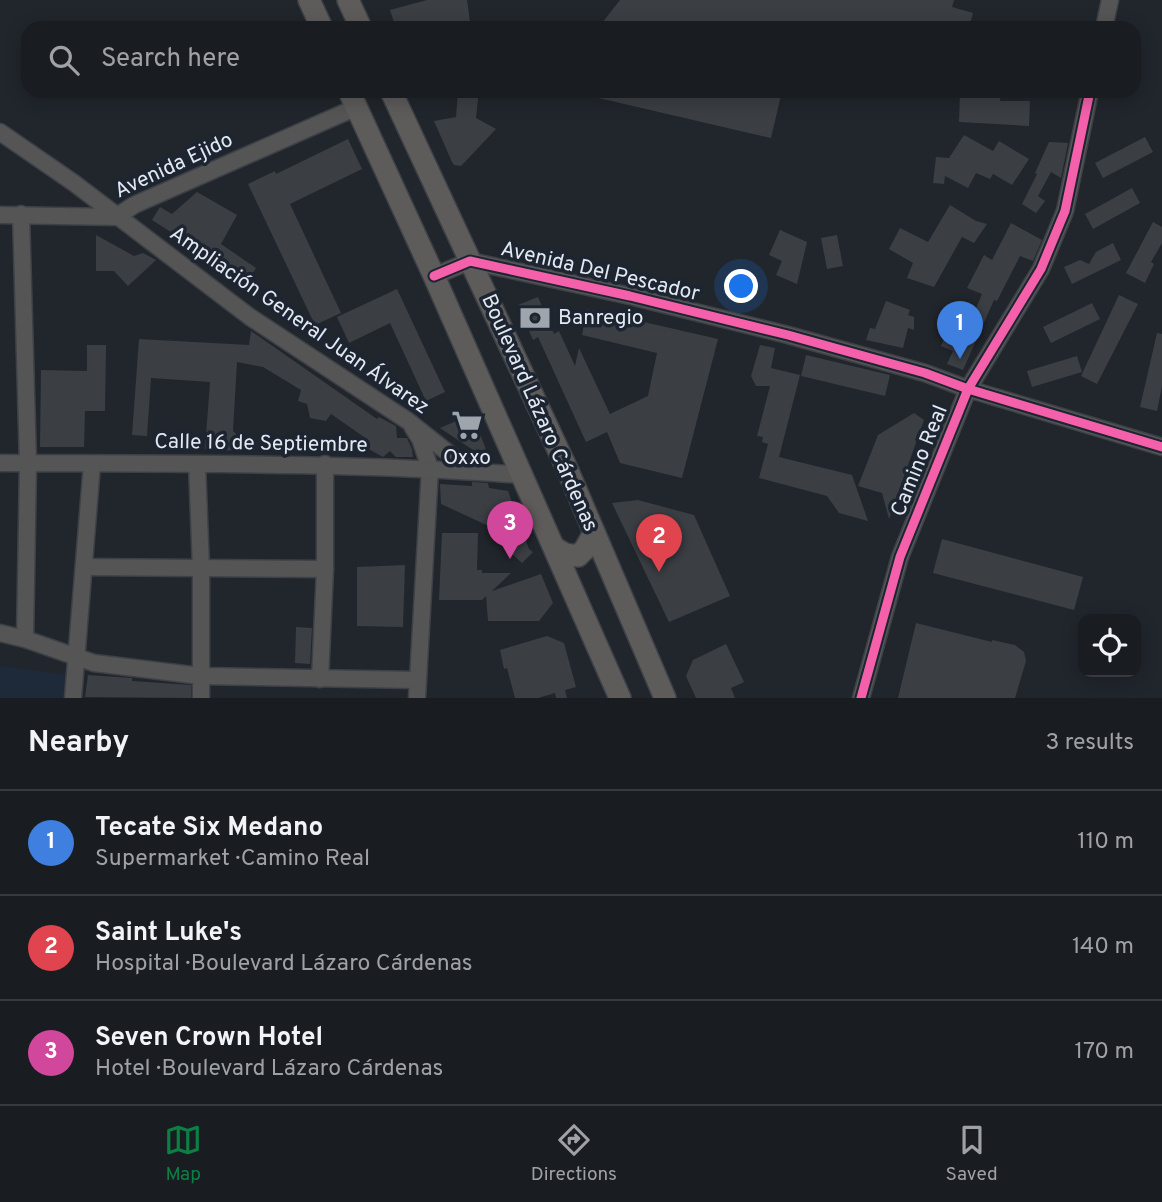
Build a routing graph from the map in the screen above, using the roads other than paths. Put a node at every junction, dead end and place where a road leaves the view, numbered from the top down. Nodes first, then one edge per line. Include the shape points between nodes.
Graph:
1 (309, 0) edge
2 (348, 0) edge
3 (1110, 0) edge
4 (319, 21) edge
5 (358, 21) edge
6 (1106, 21) edge
7 (394, 98) edge
8 (1089, 98) edge
9 (353, 99) edge
10 (0, 132) edge
11 (21, 214) junction
12 (0, 215) edge
13 (116, 217) junction
14 (470, 261) junction
15 (434, 276) junction
16 (968, 389) junction
17 (408, 421) junction
18 (1162, 447) edge
19 (0, 463) edge
20 (28, 464) junction
21 (92, 464) junction
22 (197, 464) junction
23 (326, 464) junction
24 (430, 468) junction
25 (471, 471) junction
26 (522, 475) junction
27 (594, 533) junction
28 (555, 548) junction
29 (85, 567) junction
30 (201, 568) junction
31 (325, 569) junction
32 (0, 634) edge
33 (25, 639) junction
34 (76, 658) junction
35 (201, 676) junction
36 (320, 679) junction
37 (417, 680) junction
38 (73, 698) edge
39 (201, 698) edge
40 (417, 698) edge
41 (620, 698) edge
42 (665, 698) edge
43 (861, 698) edge

1 - 4 main road
2 - 5 main road
3 - 6 street
7 - 14 main road, Boulevard Lázaro Cárdenas
8 - 16 street, Camino Real via 1065,211 1041,270
9 - 13 street, Avenida Ejido
9 - 15 main road, Boulevard Lázaro Cárdenas
10 - 13 street, Ampliación General Juan Álvarez
11 - 12 street, Avenida Ejido
11 - 13 street, Avenida Ejido
11 - 20 street
13 - 17 street, Ampliación General Juan Álvarez via 250,317
14 - 15 street, Avenida Del Pescador
14 - 16 street, Avenida Del Pescador via 741,323
14 - 27 main road, Boulevard Lázaro Cárdenas
15 - 26 main road, Boulevard Lázaro Cárdenas
16 - 18 street, Avenida Del Pescador
16 - 43 street, Camino Real via 900,557
17 - 24 street via 421,439
17 - 25 street, Ampliación General Juan Álvarez
19 - 20 street, Calle 16 de Septiembre
20 - 21 street, Calle 16 de Septiembre
20 - 33 street
21 - 22 street, Calle 16 de Septiembre
21 - 29 street
22 - 23 street, Calle 16 de Septiembre
22 - 30 street
23 - 24 street, Calle 16 de Septiembre
23 - 31 street
24 - 25 street, Calle 16 de Septiembre
24 - 37 street
25 - 26 street, Calle 16 de Septiembre
26 - 28 main road, Boulevard Lázaro Cárdenas
27 - 28 main road via 578,556
27 - 42 main road, Boulevard Lázaro Cárdenas
28 - 41 main road, Boulevard Lázaro Cárdenas
29 - 30 street
29 - 34 street
30 - 31 street
30 - 35 street
31 - 36 street
32 - 33 street
33 - 34 street
34 - 35 street
34 - 38 street
35 - 36 street
35 - 39 street
36 - 37 street
37 - 40 street

